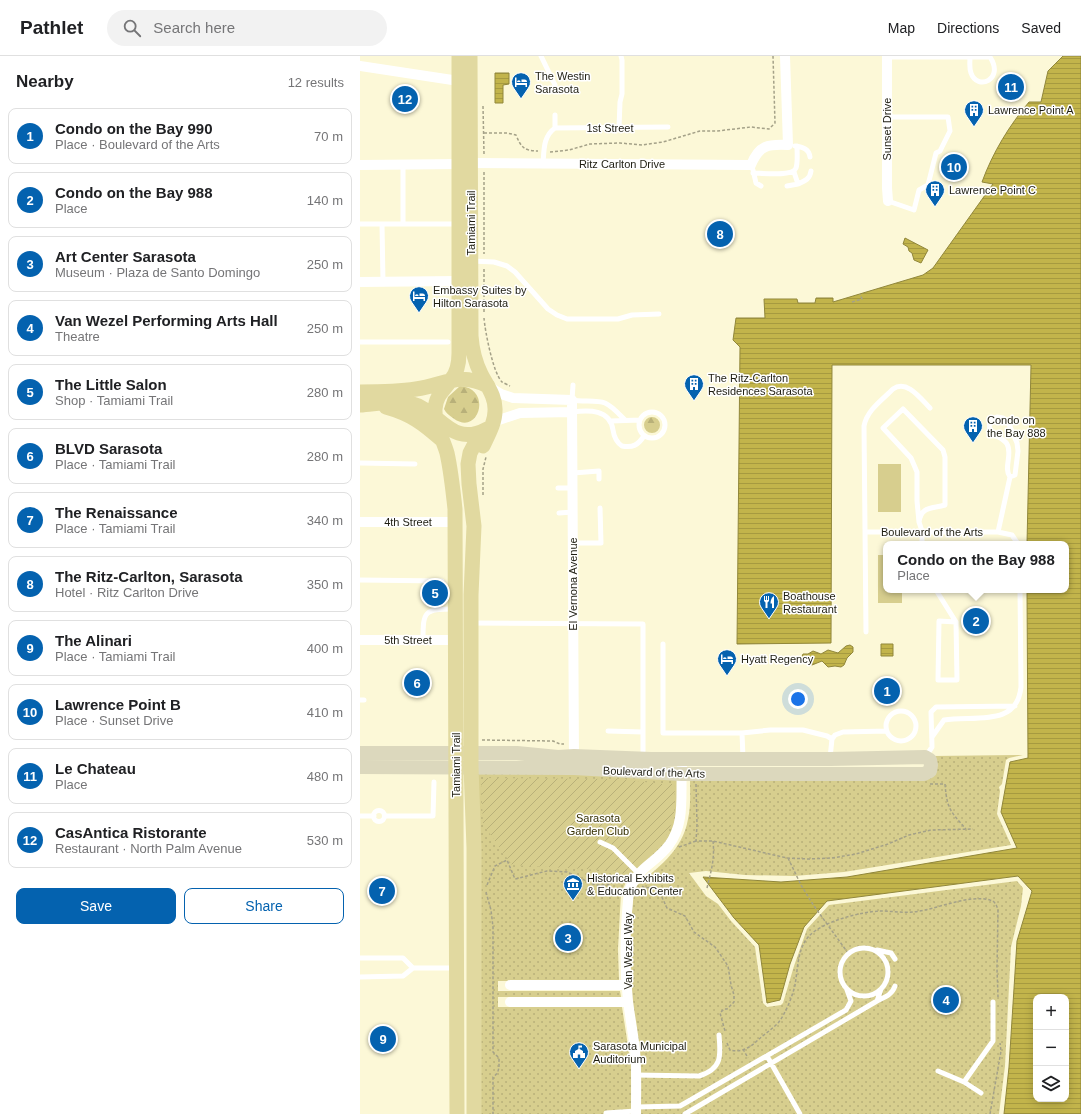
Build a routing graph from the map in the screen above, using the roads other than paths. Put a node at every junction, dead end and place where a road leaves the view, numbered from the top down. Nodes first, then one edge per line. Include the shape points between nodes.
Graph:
1 (459, 56) edge
2 (470, 56) edge
3 (476, 56) edge
4 (541, 56) edge
5 (621, 56) edge
6 (785, 56) edge
7 (887, 56) edge
8 (970, 57) edge
9 (360, 66) edge
10 (465, 80) junction
11 (555, 85) dead end
12 (555, 115) dead end
13 (887, 117) junction
14 (668, 127) dead end
15 (619, 128) junction
16 (554, 129) junction
17 (792, 145) junction
18 (810, 157) dead end
19 (403, 164) junction
20 (472, 164) junction
21 (543, 164) junction
22 (360, 165) edge
23 (752, 169) junction
24 (811, 171) dead end
25 (794, 172) junction
26 (798, 184) junction
27 (761, 186) dead end
28 (788, 186) dead end
29 (888, 201) joint
30 (360, 224) edge
31 (382, 224) junction
32 (402, 224) junction
33 (460, 224) junction
34 (478, 262) junction
35 (460, 281) junction
36 (360, 282) edge
37 (383, 282) junction
38 (659, 314) dead end
39 (459, 329) junction
40 (360, 342) edge
41 (448, 342) dead end
42 (451, 380) junction
43 (573, 385) dead end
44 (488, 386) junction
45 (424, 388) junction
46 (362, 400) edge
47 (572, 400) junction
48 (930, 408) dead end
49 (572, 412) junction
50 (435, 418) junction
51 (625, 420) junction
52 (640, 420) junction
53 (611, 421) junction
54 (493, 422) junction
55 (481, 432) junction
56 (644, 436) junction
57 (443, 440) junction
58 (360, 463) edge
59 (415, 464) dead end
60 (573, 473) junction
61 (1010, 477) junction
62 (599, 479) dead end
63 (558, 488) dead end
64 (573, 488) junction
65 (600, 508) dead end
66 (573, 512) junction
67 (559, 513) dead end
68 (360, 522) edge
69 (455, 522) junction
70 (919, 522) junction
71 (474, 526) junction
72 (922, 531) junction
73 (866, 532) junction
74 (998, 532) junction
75 (922, 541) edge
76 (1016, 541) edge
77 (573, 543) junction
78 (360, 580) edge
79 (442, 581) dead end
80 (938, 593) edge
81 (1020, 593) edge
82 (455, 609) junction
83 (956, 622) junction
84 (574, 623) junction
85 (471, 624) junction
86 (866, 632) dead end
87 (360, 640) edge
88 (423, 640) junction
89 (455, 640) junction
90 (663, 644) dead end
91 (1016, 706) junction
92 (608, 731) dead end
93 (643, 732) junction
94 (887, 732) junction
95 (742, 733) junction
96 (932, 737) junction
97 (832, 739) junction
98 (360, 753) edge
99 (574, 756) junction
100 (925, 757) junction
101 (683, 758) junction
102 (830, 759) junction
103 (464, 760) junction
104 (643, 765) junction
105 (745, 766) junction
106 (360, 767) edge
107 (682, 774) junction
108 (830, 774) junction
109 (434, 782) dead end
110 (360, 816) edge
111 (374, 816) junction
112 (385, 816) junction
113 (600, 842) dead end
114 (638, 873) junction
115 (872, 948) junction
116 (360, 958) edge
117 (895, 958) dead end
118 (413, 968) junction
119 (457, 968) junction
120 (360, 977) edge
121 (510, 985) dead end
122 (627, 985) junction
123 (895, 986) dead end
124 (881, 989) junction
125 (847, 990) junction
126 (877, 1001) junction
127 (510, 1002) dead end
128 (628, 1002) junction
129 (993, 1002) dead end
130 (719, 1035) dead end
131 (767, 1056) junction
132 (771, 1064) junction
133 (938, 1071) dead end
134 (635, 1075) junction
135 (964, 1082) junction
136 (981, 1093) dead end
137 (636, 1111) edge
138 (606, 1113) dead end
139 (457, 1114) edge
140 (474, 1114) edge
141 (685, 1114) edge
142 (800, 1114) edge

1 - 10 main road, Tamiami Trail
2 - 10 main road, Tamiami Trail
3 - 10 street via 476,61
4 - 11 lane
5 - 15 lane via 622,94
6 - 17 street
7 - 8 lane
7 - 13 street, Sunset Drive
8 - 8 lane via 990,57 995,65 993,76 989,80 976,80 971,75
9 - 10 street
10 - 20 main road, Tamiami Trail
12 - 16 lane
13 - 29 street, Sunset Drive
13 - 29 lane via 948,117 950,131 940,151 936,153 928,185 919,190 914,210
14 - 15 lane, 1st Street
15 - 16 lane, 1st Street
16 - 21 lane via 546,141
17 - 18 lane via 806,149
17 - 23 street via 774,144 762,148 755,155
17 - 25 lane via 796,168
19 - 20 street
19 - 22 street
19 - 32 lane
20 - 21 street, Ritz Carlton Drive
20 - 33 main road, Tamiami Trail
20 - 34 main road, Tamiami Trail
21 - 23 street, Ritz Carlton Drive
23 - 25 lane via 788,174
23 - 27 lane via 756,183
24 - 26 lane via 808,180
25 - 26 lane
26 - 28 lane
30 - 31 lane
31 - 32 lane
31 - 37 lane
32 - 33 lane
33 - 35 main road, Tamiami Trail
34 - 38 lane via 499,263 516,272 548,309 567,319 618,319 632,315
34 - 44 main road, Tamiami Trail via 472,344 476,364
35 - 37 street
35 - 39 main road, Tamiami Trail
36 - 37 street
39 - 42 main road, Tamiami Trail via 459,358
39 - 45 main road via 450,361 437,378
40 - 41 lane
42 - 44 main road via 466,378
42 - 45 main road
42 - 50 main road via 437,398
43 - 47 lane
44 - 47 street via 513,398
44 - 54 main road via 495,402
45 - 46 main road
46 - 50 main road via 410,403
46 - 57 main road via 399,410 424,424
47 - 49 street, El Vernona Avenue
47 - 51 lane via 604,403
48 - 73 lane, Boulevard of the Arts via 911,390 898,386 868,413 864,426
49 - 53 lane via 598,411
49 - 54 street via 520,413
49 - 60 street, El Vernona Avenue
50 - 55 main road via 459,434
50 - 57 main road, Tamiami Trail
51 - 52 lane
51 - 53 lane
52 - 56 lane via 639,426
52 - 56 lane via 644,414 652,412 660,415 665,422 664,430 658,437
53 - 56 lane via 615,438 622,446 633,446
54 - 55 main road
54 - 71 main road via 476,462
55 - 71 main road, Tamiami Trail via 470,453 468,464
57 - 69 main road, Tamiami Trail via 449,462
58 - 59 lane
60 - 62 lane via 599,471
60 - 64 street, El Vernona Avenue
61 - 61 lane, Boulevard of the Arts via 1007,473 1008,446 1005,441 993,435 989,427 990,421 997,417 1008,422 1018,447 1015,475
61 - 74 lane, Boulevard of the Arts
63 - 64 lane
64 - 66 street, El Vernona Avenue
65 - 77 lane via 601,543
66 - 67 lane
66 - 77 street, El Vernona Avenue
68 - 69 street, 4th Street
69 - 82 main road, Tamiami Trail
70 - 70 lane via 920,515 925,510 945,505 945,457 943,450 903,409 883,428 911,458 917,472
70 - 72 lane
71 - 85 main road, Tamiami Trail
72 - 73 lane, Boulevard of the Arts
72 - 74 lane, Boulevard of the Arts
72 - 75 lane
73 - 86 lane, Boulevard of the Arts
74 - 76 lane, Boulevard of the Arts via 1012,535
77 - 84 street, El Vernona Avenue
78 - 79 lane
80 - 83 lane
81 - 91 lane via 1021,693
82 - 88 lane via 431,610 426,614
82 - 89 main road, Tamiami Trail
83 - 83 lane via 957,680 938,680 938,621
84 - 85 lane
84 - 93 lane via 643,624
84 - 99 street, El Vernona Avenue
85 - 103 main road, Tamiami Trail
87 - 88 street, 5th Street
88 - 89 street, 5th Street
89 - 103 main road, Tamiami Trail
90 - 95 lane via 663,733
91 - 96 lane via 1002,716 944,720
91 - 96 lane via 936,707 931,712
92 - 93 lane
93 - 104 lane
94 - 94 lane via 896,741 907,741 914,734 915,719 908,713 898,712 887,720
94 - 97 lane via 843,732
95 - 97 lane via 773,729 803,730
95 - 105 lane
96 - 100 lane via 932,746
97 - 102 lane
98 - 103 street, Boulevard of the Arts
99 - 103 street, Boulevard of the Arts
99 - 104 street, Boulevard of the Arts
100 - 102 street, Boulevard of the Arts
100 - 108 street, Boulevard of the Arts via 930,760 931,765 928,773
101 - 104 street, Boulevard of the Arts
101 - 105 street, Boulevard of the Arts
101 - 107 street, Van Wezel Way
102 - 105 street, Boulevard of the Arts
102 - 108 lane
103 - 106 street, Boulevard of the Arts
103 - 119 main road, Tamiami Trail
103 - 140 main road, Tamiami Trail via 474,848
104 - 107 street, Boulevard of the Arts
105 - 107 street, Boulevard of the Arts
105 - 108 street, Boulevard of the Arts
107 - 114 street, Van Wezel Way via 681,813 675,835 670,845
109 - 112 lane via 434,816
110 - 111 lane
111 - 112 lane via 380,822
111 - 112 lane via 375,812 380,810
113 - 114 lane via 613,848
114 - 122 street, Van Wezel Way via 637,884 630,891 628,902
115 - 117 lane via 891,953
115 - 124 lane via 885,958 888,966 886,982
115 - 125 lane via 855,948 841,963 839,976
116 - 118 lane via 403,958
118 - 119 lane
118 - 120 lane via 403,976
119 - 139 main road, Tamiami Trail
121 - 122 street
122 - 128 street, Van Wezel Way
123 - 126 lane via 889,995
124 - 125 lane via 868,996 853,994
124 - 126 lane
125 - 131 lane via 851,1001 846,1010
126 - 132 lane
127 - 128 street
128 - 134 street, Van Wezel Way via 635,1051
129 - 135 lane via 993,1041
130 - 134 lane via 719,1059 708,1073 699,1076
131 - 132 lane
131 - 137 lane via 680,1106
132 - 141 lane
132 - 142 lane
133 - 135 lane
134 - 137 street, Van Wezel Way
135 - 136 lane
137 - 138 lane

